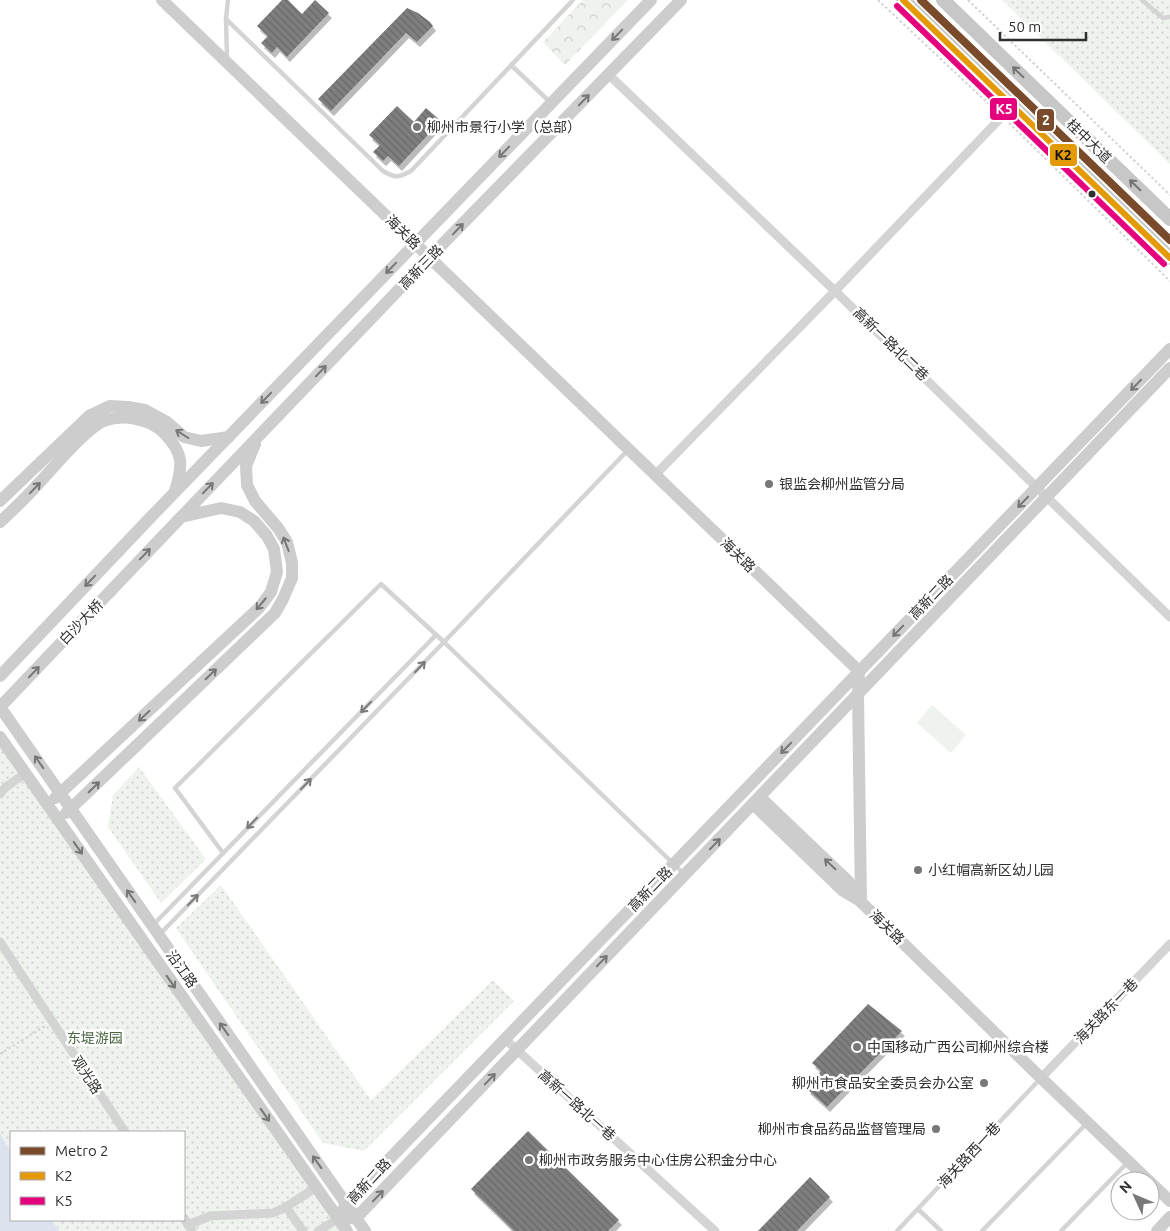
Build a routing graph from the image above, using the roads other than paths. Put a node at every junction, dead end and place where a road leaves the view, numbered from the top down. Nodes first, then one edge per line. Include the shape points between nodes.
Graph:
1 (162, 0) edge
2 (228, 0) edge
3 (572, 0) edge
4 (651, 0) edge
5 (681, 0) edge
6 (903, 0) edge
7 (944, 0) edge
8 (1142, 0) edge
9 (1170, 17) edge
10 (226, 19) junction
11 (227, 62) junction
12 (511, 65) junction
13 (609, 75) junction
14 (551, 103) junction
15 (1012, 106) junction
16 (1170, 219) edge
17 (415, 243) junction
18 (430, 257) junction
19 (1170, 258) edge
20 (836, 291) junction
21 (1170, 350) edge
22 (1170, 368) edge
23 (258, 436) junction
24 (229, 437) junction
25 (629, 449) junction
26 (655, 475) junction
27 (1037, 487) junction
28 (174, 492) junction
29 (1047, 497) junction
30 (0, 501) edge
31 (180, 517) junction
32 (148, 520) joint
33 (0, 522) edge
34 (163, 536) joint
35 (1170, 617) edge
36 (436, 635) junction
37 (444, 642) junction
38 (859, 672) junction
39 (0, 676) edge
40 (858, 694) junction
41 (0, 707) edge
42 (0, 737) edge
43 (25, 773) junction
44 (0, 794) edge
45 (61, 794) junction
46 (757, 800) junction
47 (48, 805) junction
48 (71, 809) junction
49 (59, 820) junction
50 (223, 853) junction
51 (674, 864) junction
52 (685, 875) junction
53 (861, 902) junction
54 (156, 930) junction
55 (0, 942) edge
56 (1170, 944) edge
57 (506, 1039) junction
58 (518, 1050) junction
59 (1041, 1078) junction
60 (1088, 1122) junction
61 (124, 1131) edge
62 (1129, 1161) junction
63 (1139, 1171) edge
64 (315, 1188) junction
65 (1160, 1192) edge
66 (1170, 1201) edge
67 (346, 1204) junction
68 (286, 1207) junction
69 (918, 1209) junction
70 (1170, 1217) edge
71 (356, 1218) junction
72 (338, 1219) junction
73 (188, 1225) edge
74 (303, 1231) edge
75 (318, 1231) edge
76 (346, 1231) edge
77 (365, 1231) edge
78 (715, 1231) edge
79 (897, 1231) edge
80 (940, 1231) edge
81 (982, 1231) edge
82 (1061, 1231) edge
83 (1157, 1231) edge

1 - 11 main road, 海关路
2 - 10 lane
3 - 12 lane
4 -> 14 main road, 高新三路
5 - 13 main road, 高新三路
6 - 15 main road, 桂中大道
16 -> 7 main road, 桂中大道
8 - 9 lane via 1163,18
10 - 11 lane
10 - 12 lane via 383,171 393,176 411,171
11 - 17 main road, 海关路
12 - 14 lane
18 -> 13 main road, 高新三路
13 - 20 street, 高新一路北二巷
14 -> 17 main road, 高新三路
15 - 19 main road, 桂中大道
15 - 20 street
17 - 18 main road, 海关路
17 -> 24 main road, 高新三路
23 -> 18 main road, 高新三路
18 - 25 main road, 海关路
20 - 26 street
20 - 27 street, 高新一路北二巷
21 -> 27 main road, 高新二路
22 - 29 main road, 高新二路
31 -> 23 main road, 高新三路
48 -> 23 main road via 275,613 283,599 292,578 287,542 247,485 246,466
24 - 28 main road, 高新三路
24 -> 30 main road via 202,440 184,437 167,422 144,410 110,406 89,416
25 - 26 main road, 海关路
25 - 37 lane
26 - 38 main road, 海关路
27 - 29 street, 高新一路北二巷
27 -> 38 main road, 高新二路
28 - 32 main road, 高新三路
33 -> 28 main road via 85,434 102,421 121,417 137,419 159,428 178,450 181,462
29 - 35 street, 高新一路北二巷
29 - 40 main road, 高新二路
31 - 34 main road, 高新三路
31 -> 45 main road via 222,508 240,512 254,521 274,549 277,572 271,592 259,608
32 -> 39 main road, 白沙大桥
41 -> 34 main road, 白沙大桥, bridge
36 - 37 lane
36 -> 50 lane
36 - 50 lane via 381,584 175,788
37 - 51 lane
54 -> 37 lane
38 - 40 main road, 海关路
38 -> 51 main road, 高新二路
40 - 46 main road, 高新二路
40 - 53 main road, 海关路
45 -> 41 main road, 沿江路
42 - 43 main road, 沿江路
43 - 44 street
43 - 47 main road, 沿江路
45 - 47 main road
45 - 48 main road, 沿江路
52 -> 46 main road, 高新二路
46 - 53 main road via 848,881
47 - 49 main road, 沿江路
48 - 49 main road
54 -> 48 main road, 沿江路
49 -> 64 main road, 沿江路
50 - 54 lane
51 - 52 lane
51 - 57 main road, 高新二路
58 -> 52 main road, 高新二路
53 - 59 main road, 海关路
67 -> 54 main road, 沿江路
55 - 61 street, 观光路
56 - 59 street, 海关路东一巷
57 - 58 street, 高新一路北一巷
57 - 67 main road, 高新二路
71 -> 58 main road, 高新二路
58 - 78 street, 高新一路北一巷
59 - 60 main road, 海关路
59 - 69 lane, 海关路西一巷
60 - 62 main road, 海关路
60 - 81 lane
62 - 63 main road, 海关路
62 - 82 lane
64 - 68 street
64 - 72 main road, 沿江路
65 - 66 main road, 海关路
67 - 71 main road, 沿江路
67 - 72 main road, 高新二路
68 - 73 street via 273,1213 210,1216
68 - 74 street
69 - 79 lane, 海关路西一巷
69 - 80 lane
70 - 83 main road
71 - 72 main road, 高新二路
71 - 77 main road, 沿江路
72 - 75 street
72 - 76 main road, 沿江路

